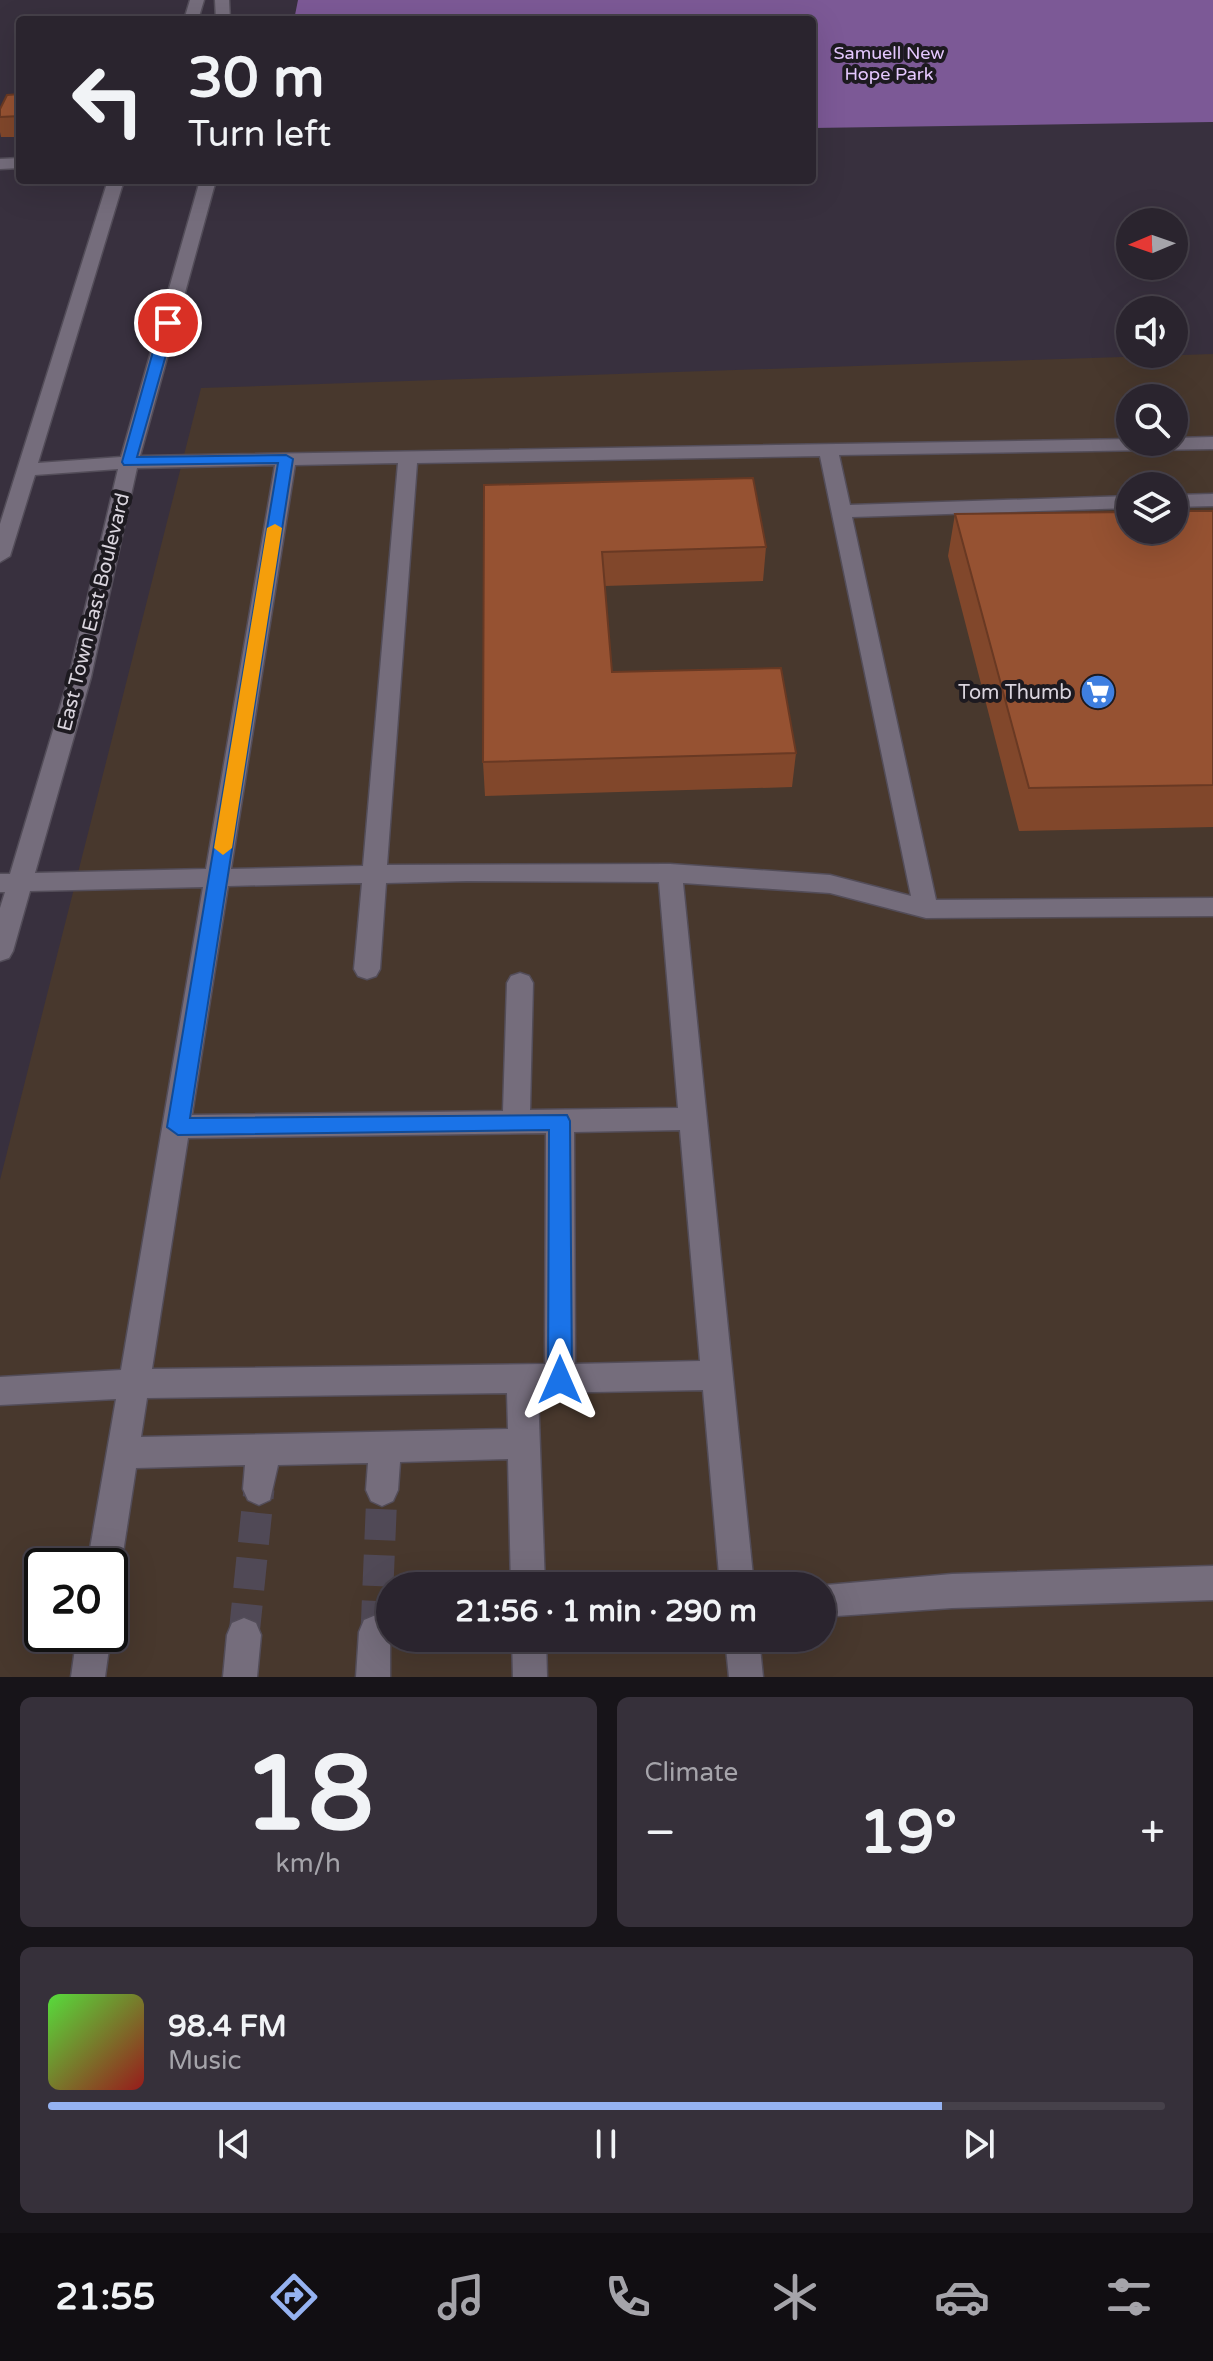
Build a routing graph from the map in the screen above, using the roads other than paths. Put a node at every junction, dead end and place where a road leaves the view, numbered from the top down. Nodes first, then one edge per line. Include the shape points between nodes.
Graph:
1 (115, 184) edge
2 (207, 184) edge
3 (1213, 443) edge
4 (828, 449) junction
5 (408, 457) junction
6 (286, 459) junction
7 (129, 462) junction
8 (28, 470) junction
9 (1213, 500) edge
10 (1188, 501) edge
11 (1116, 502) edge
12 (841, 511) junction
13 (0, 556) edge
14 (670, 873) junction
15 (377, 874) junction
16 (219, 876) junction
17 (11, 882) edge
18 (1213, 907) edge
19 (926, 909) junction
20 (0, 951) edge
21 (367, 969) dead end
22 (520, 983) dead end
23 (692, 1119) junction
24 (560, 1121) junction
25 (516, 1122) junction
26 (178, 1127) junction
27 (719, 1375) junction
28 (560, 1380) junction
29 (133, 1382) junction
30 (522, 1382) junction
31 (0, 1391) edge
32 (525, 1444) junction
33 (385, 1447) junction
34 (263, 1450) junction
35 (121, 1453) junction
36 (259, 1489) tunnel mouth
37 (382, 1490) tunnel mouth
38 (107, 1548) edge
39 (528, 1572) edge
40 (736, 1572) edge
41 (1213, 1583) edge
42 (836, 1599) edge
43 (376, 1632) tunnel mouth
44 (244, 1635) tunnel mouth
45 (91, 1652) edge
46 (529, 1652) edge
47 (743, 1652) edge
48 (88, 1677) edge
49 (240, 1677) edge
50 (373, 1677) edge
51 (530, 1677) edge
52 (746, 1677) edge

1 - 8 street
2 - 7 street, East Town East Boulevard
3 - 4 street
4 - 5 street
4 - 12 street
5 - 6 street
5 - 15 street
6 - 7 street
6 - 16 street
7 - 8 street
7 - 17 street, East Town East Boulevard via 80,677
8 - 13 street
9 - 10 street
11 - 12 street
12 - 19 street
14 - 15 street
14 - 19 street via 830,884
14 - 23 street
15 - 16 street
15 - 21 street
16 - 17 street
16 - 26 street
17 - 20 street, East Town East Boulevard
18 - 19 street
22 - 25 street
23 - 24 street
23 - 27 street
24 - 25 street
24 - 28 street
25 - 26 street
26 - 29 street
27 - 28 street
27 - 40 street
28 - 30 street
29 - 30 street
29 - 31 street
29 - 35 street
30 - 32 street
32 - 33 street
32 - 39 street
33 - 34 street
33 - 37 street
34 - 35 street
34 - 36 street
35 - 38 street
41 - 42 street
43 - 50 street
44 - 49 street
45 - 48 street
46 - 51 street
47 - 52 street

